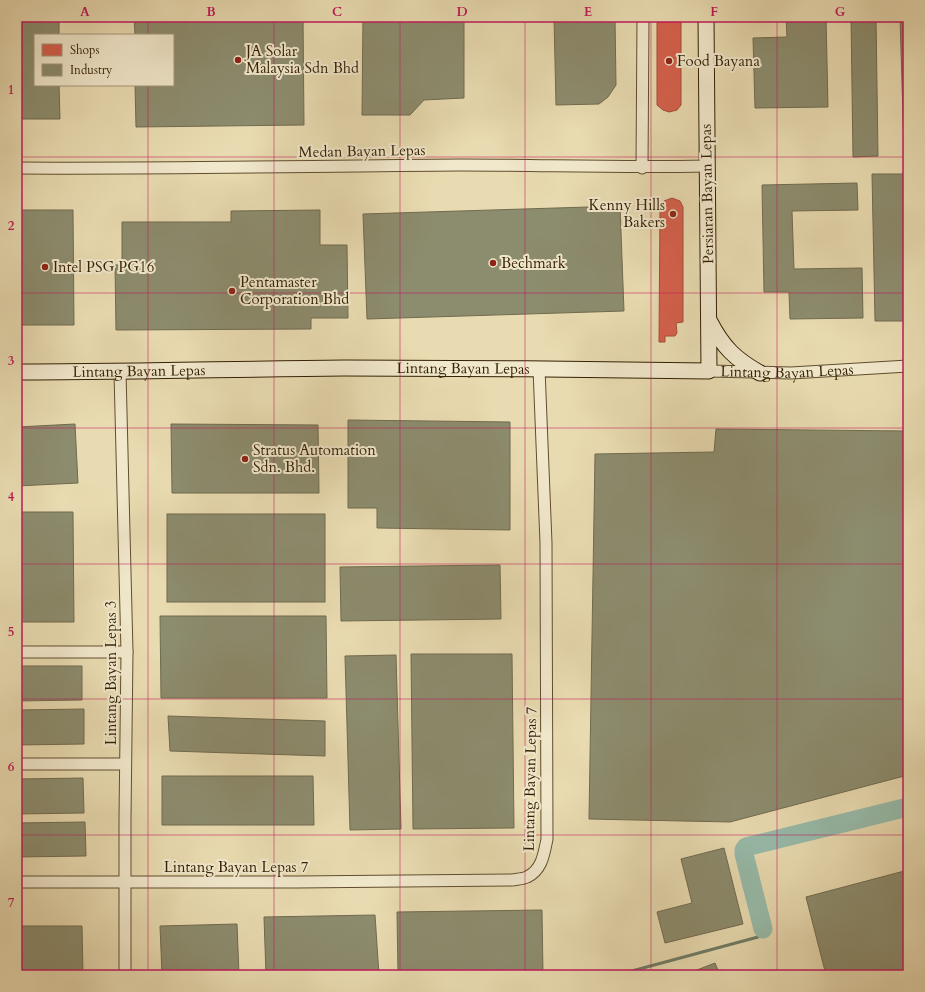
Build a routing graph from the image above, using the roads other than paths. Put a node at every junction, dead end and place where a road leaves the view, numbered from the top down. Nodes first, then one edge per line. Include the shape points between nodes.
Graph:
1 (643, 17) edge
2 (706, 17) edge
3 (706, 166) junction
4 (17, 168) edge
5 (642, 168) junction
6 (709, 319) junction
7 (908, 366) edge
8 (539, 369) junction
9 (709, 371) junction
10 (17, 372) edge
11 (120, 372) junction
12 (760, 373) junction
13 (17, 652) edge
14 (128, 652) junction
15 (17, 764) edge
16 (125, 764) junction
17 (17, 882) edge
18 (125, 882) junction
19 (125, 975) edge

1 - 5 street
2 - 3 street, Persiaran Bayan Lepas
3 - 5 street, Medan Bayan Lepas
3 - 6 street, Persiaran Bayan Lepas
4 - 5 street, Medan Bayan Lepas via 482,165
6 - 9 street, Persiaran Bayan Lepas
6 - 12 street via 729,351
7 - 12 street, Lintang Bayan Lepas
8 - 9 street, Lintang Bayan Lepas
8 - 11 street, Lintang Bayan Lepas via 344,368
8 - 18 street, Lintang Bayan Lepas 7 via 546,542 546,839 543,859 536,871 527,877 512,880
9 - 12 street, Lintang Bayan Lepas
10 - 11 street, Lintang Bayan Lepas
11 - 14 street, Lintang Bayan Lepas 3
13 - 14 street
14 - 16 street, Lintang Bayan Lepas 3
15 - 16 street
16 - 18 street, Lintang Bayan Lepas 3
17 - 18 street, Lintang Bayan Lepas 7
18 - 19 street, Lintang Bayan Lepas 3

